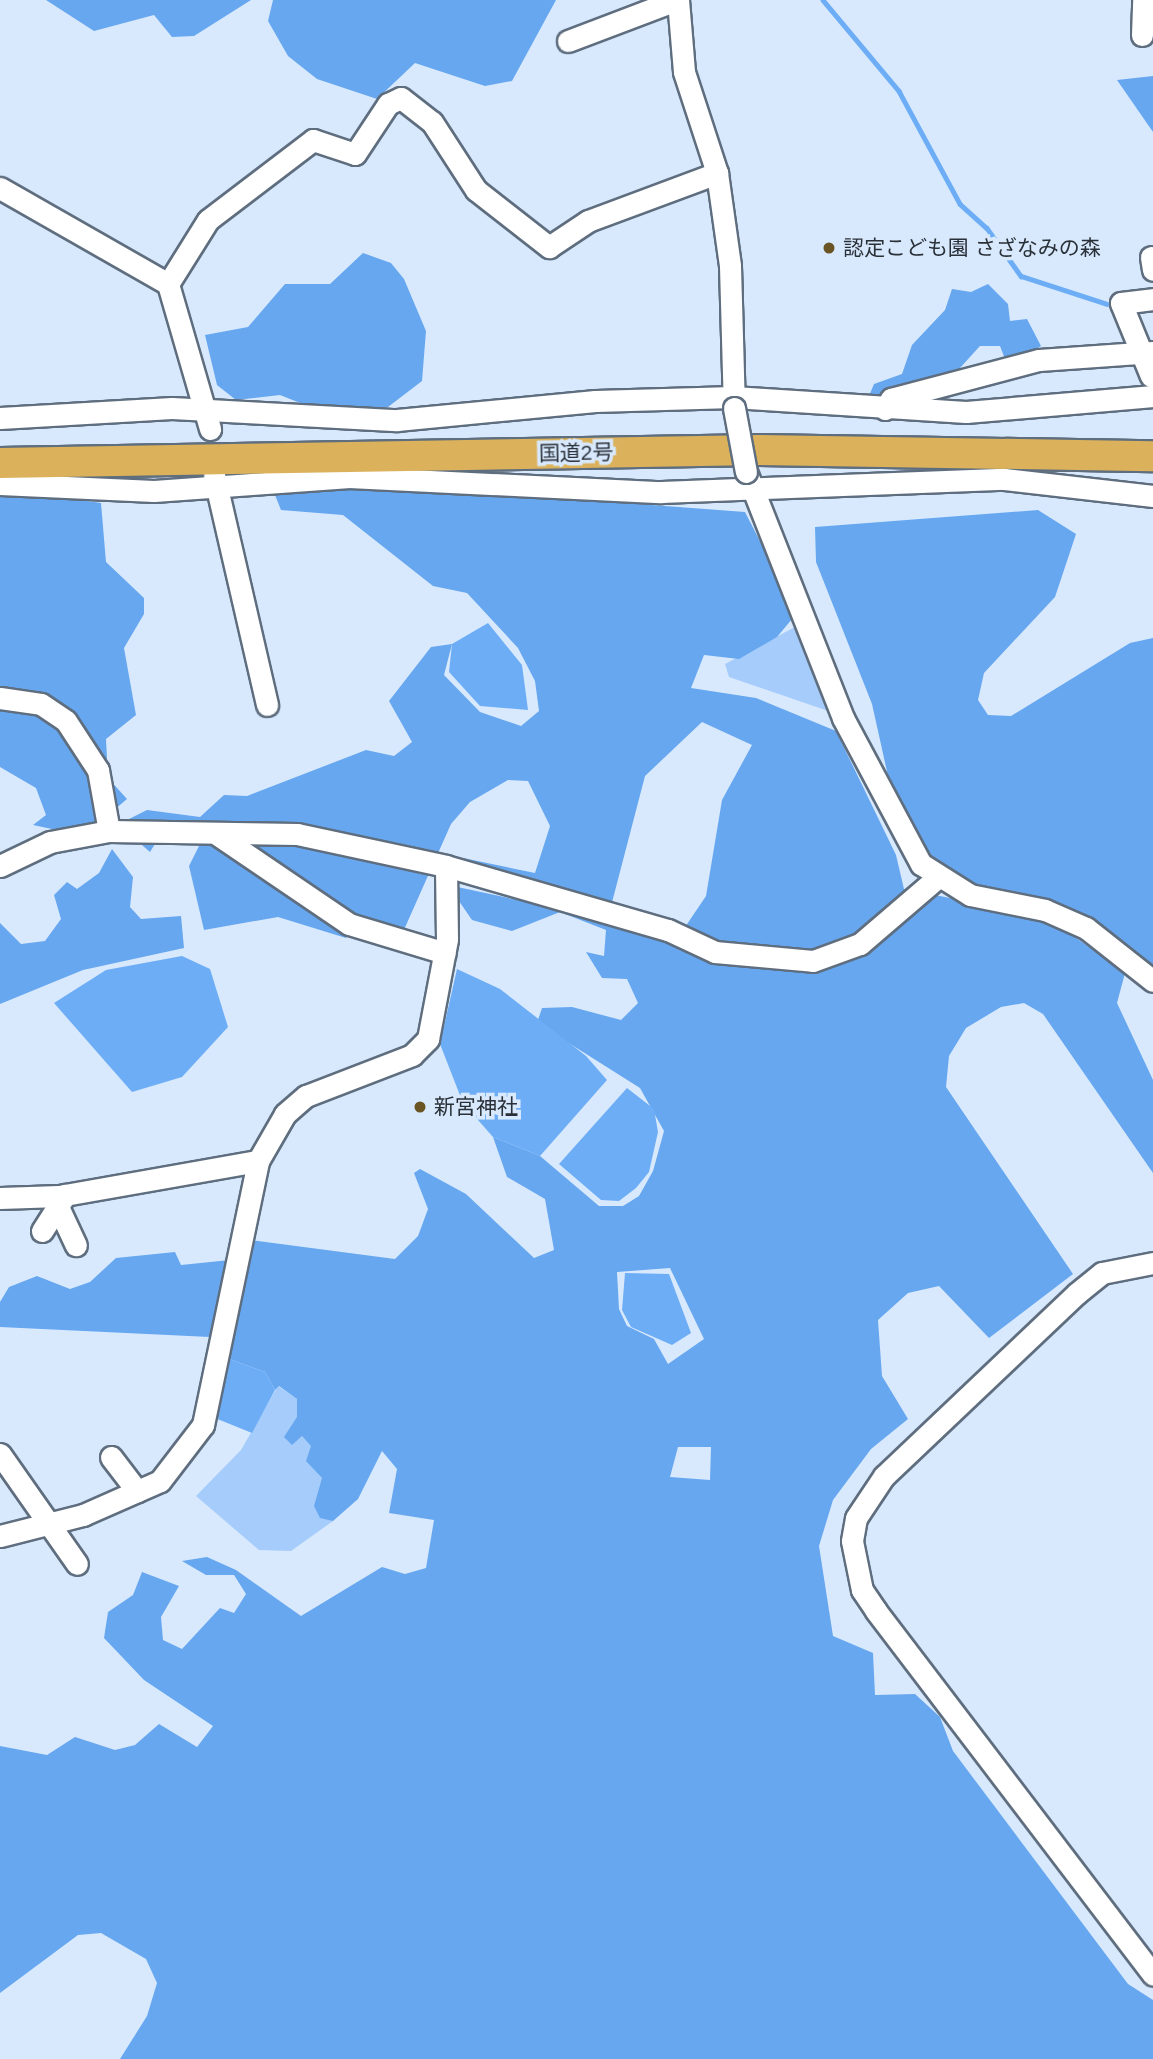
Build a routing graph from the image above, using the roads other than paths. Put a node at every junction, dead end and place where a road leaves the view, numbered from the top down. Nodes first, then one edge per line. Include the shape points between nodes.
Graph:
1 (677, 0) edge
2 (1143, 0) edge
3 (1142, 35) dead end
4 (568, 41) dead end
5 (718, 173) junction
6 (0, 188) edge
7 (168, 284) junction
8 (1153, 299) edge
9 (1146, 351) edge
10 (1152, 386) edge
11 (734, 403) junction
12 (885, 409) junction
13 (0, 418) edge
14 (209, 419) junction
15 (1153, 456) edge
16 (0, 463) edge
17 (214, 478) junction
18 (748, 479) junction
19 (0, 484) edge
20 (1153, 496) edge
21 (0, 698) edge
22 (267, 705) dead end
23 (109, 831) junction
24 (218, 835) junction
25 (0, 866) edge
26 (446, 866) junction
27 (937, 878) junction
28 (445, 953) junction
29 (1153, 981) edge
30 (258, 1161) junction
31 (0, 1198) edge
32 (62, 1202) junction
33 (42, 1231) dead end
34 (76, 1245) dead end
35 (1153, 1262) edge
36 (0, 1454) edge
37 (111, 1458) dead end
38 (137, 1491) junction
39 (46, 1520) junction
40 (0, 1536) edge
41 (77, 1564) dead end
42 (1153, 1974) edge

1 - 4 street
1 - 5 street via 684,72
2 - 3 street
5 - 7 street via 587,221 549,247 477,190 432,122 401,98 388,104 355,154 313,140 208,220
5 - 11 street via 730,267
6 - 7 street
7 - 14 street
8 - 9 street via 1121,303
9 - 10 street
9 - 12 street via 1039,360 891,399
10 - 12 street via 966,412
11 - 12 street
11 - 14 street via 595,401 397,420
11 - 18 street, bridge
13 - 14 street
15 - 16 highway, 国道2号 via 759,450
17 - 18 street via 349,477 558,491
17 - 19 street
17 - 22 street
18 - 20 street via 1004,479
18 - 27 street via 843,718 905,838
21 - 23 street via 41,705 66,721 98,770
23 - 24 street
23 - 25 street via 50,842
24 - 26 street via 297,834
24 - 28 street via 349,924
26 - 27 street via 668,930 715,952 813,961 860,944
26 - 28 street
27 - 29 street via 970,895 1045,910 1086,928
28 - 30 street via 428,1039 412,1055 306,1096 285,1114
30 - 32 street
30 - 38 street via 203,1425 160,1481
31 - 32 street
32 - 33 street
32 - 34 street
35 - 42 street via 1102,1273 1076,1294 884,1476 856,1518 852,1541 862,1590 876,1611
36 - 39 street
37 - 38 street
38 - 39 street via 83,1515
39 - 40 street
39 - 41 street

